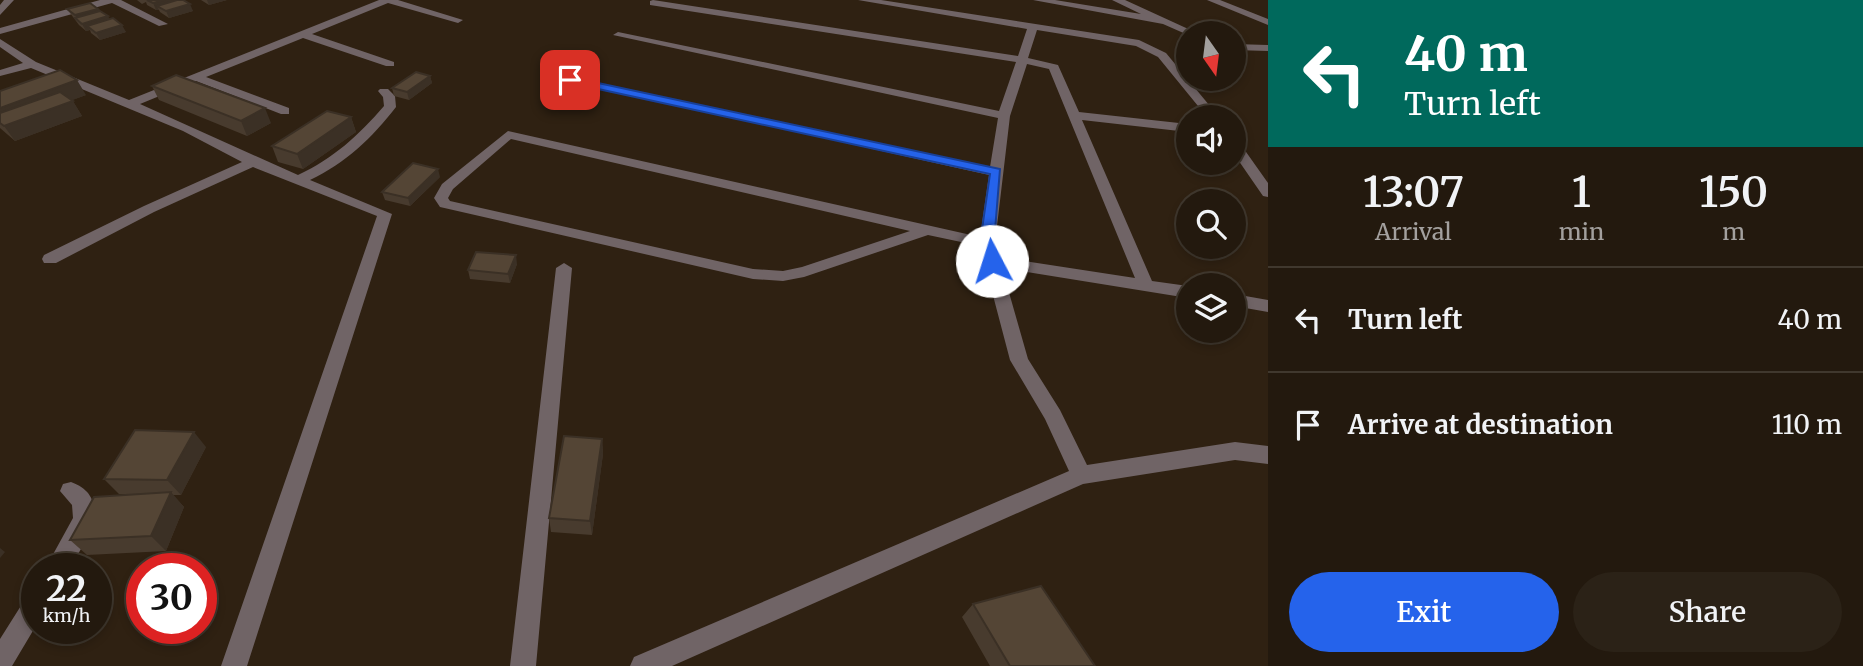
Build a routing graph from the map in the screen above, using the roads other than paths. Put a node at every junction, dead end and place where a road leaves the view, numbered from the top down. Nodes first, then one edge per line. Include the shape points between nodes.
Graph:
1 (9, 0) edge
2 (113, 0) edge
3 (387, 0) edge
4 (657, 0) edge
5 (863, 0) edge
6 (1038, 0) edge
7 (1117, 0) edge
8 (1212, 0) edge
9 (0, 12) edge
10 (458, 20) dead end
11 (1164, 21) junction
12 (1268, 22) edge
13 (163, 24) dead end
14 (1176, 26) edge
15 (1033, 27) junction
16 (0, 31) edge
17 (303, 34) junction
18 (618, 35) dead end
19 (0, 42) edge
20 (1246, 47) edge
21 (1268, 48) edge
22 (1020, 61) junction
23 (32, 64) junction
24 (390, 64) dead end
25 (0, 73) edge
26 (198, 78) junction
27 (570, 80) dead end
28 (384, 91) dead end
29 (127, 105) junction
30 (1203, 105) edge
31 (285, 111) dead end
32 (1074, 115) junction
33 (1004, 116) junction
34 (1176, 127) edge
35 (253, 162) junction
36 (1246, 162) edge
37 (996, 172) junction
38 (299, 180) junction
39 (1268, 193) edge
40 (927, 230) junction
41 (989, 252) junction
42 (50, 258) dead end
43 (564, 268) dead end
44 (1146, 285) junction
45 (1176, 290) edge
46 (1246, 302) edge
47 (1268, 306) edge
48 (1268, 455) edge
49 (1082, 475) junction
50 (71, 491) dead end
51 (66, 553) edge
52 (21, 627) edge
53 (0, 662) edge
54 (234, 666) edge
55 (523, 666) edge
56 (643, 666) edge

1 - 9 street
2 - 13 street
2 - 16 street
3 - 10 street
3 - 17 street
4 - 22 street via 653,4
5 - 15 street
6 - 11 street
7 - 11 street
8 - 12 street
11 - 14 street
15 - 22 street
15 - 30 street via 1152,48
17 - 24 street
17 - 26 street
18 - 33 street
19 - 23 street
20 - 21 street
22 - 32 street via 1054,67
22 - 33 street
23 - 25 street
23 - 29 street
26 - 29 street
26 - 31 street
27 - 37 street
28 - 38 street via 390,107 350,153
29 - 35 street via 189,129
32 - 34 street
32 - 44 street
33 - 37 street
35 - 38 street
35 - 42 street
36 - 39 street
37 - 41 street
38 - 54 street via 385,214
40 - 40 street via 508,135 447,187 441,198 457,208 763,275 804,272
40 - 41 street
41 - 44 street
41 - 49 street via 1020,360
43 - 55 street
44 - 45 street
46 - 47 street
48 - 49 street via 1235,451
49 - 56 street
50 - 51 street via 82,498 87,510
52 - 53 street

